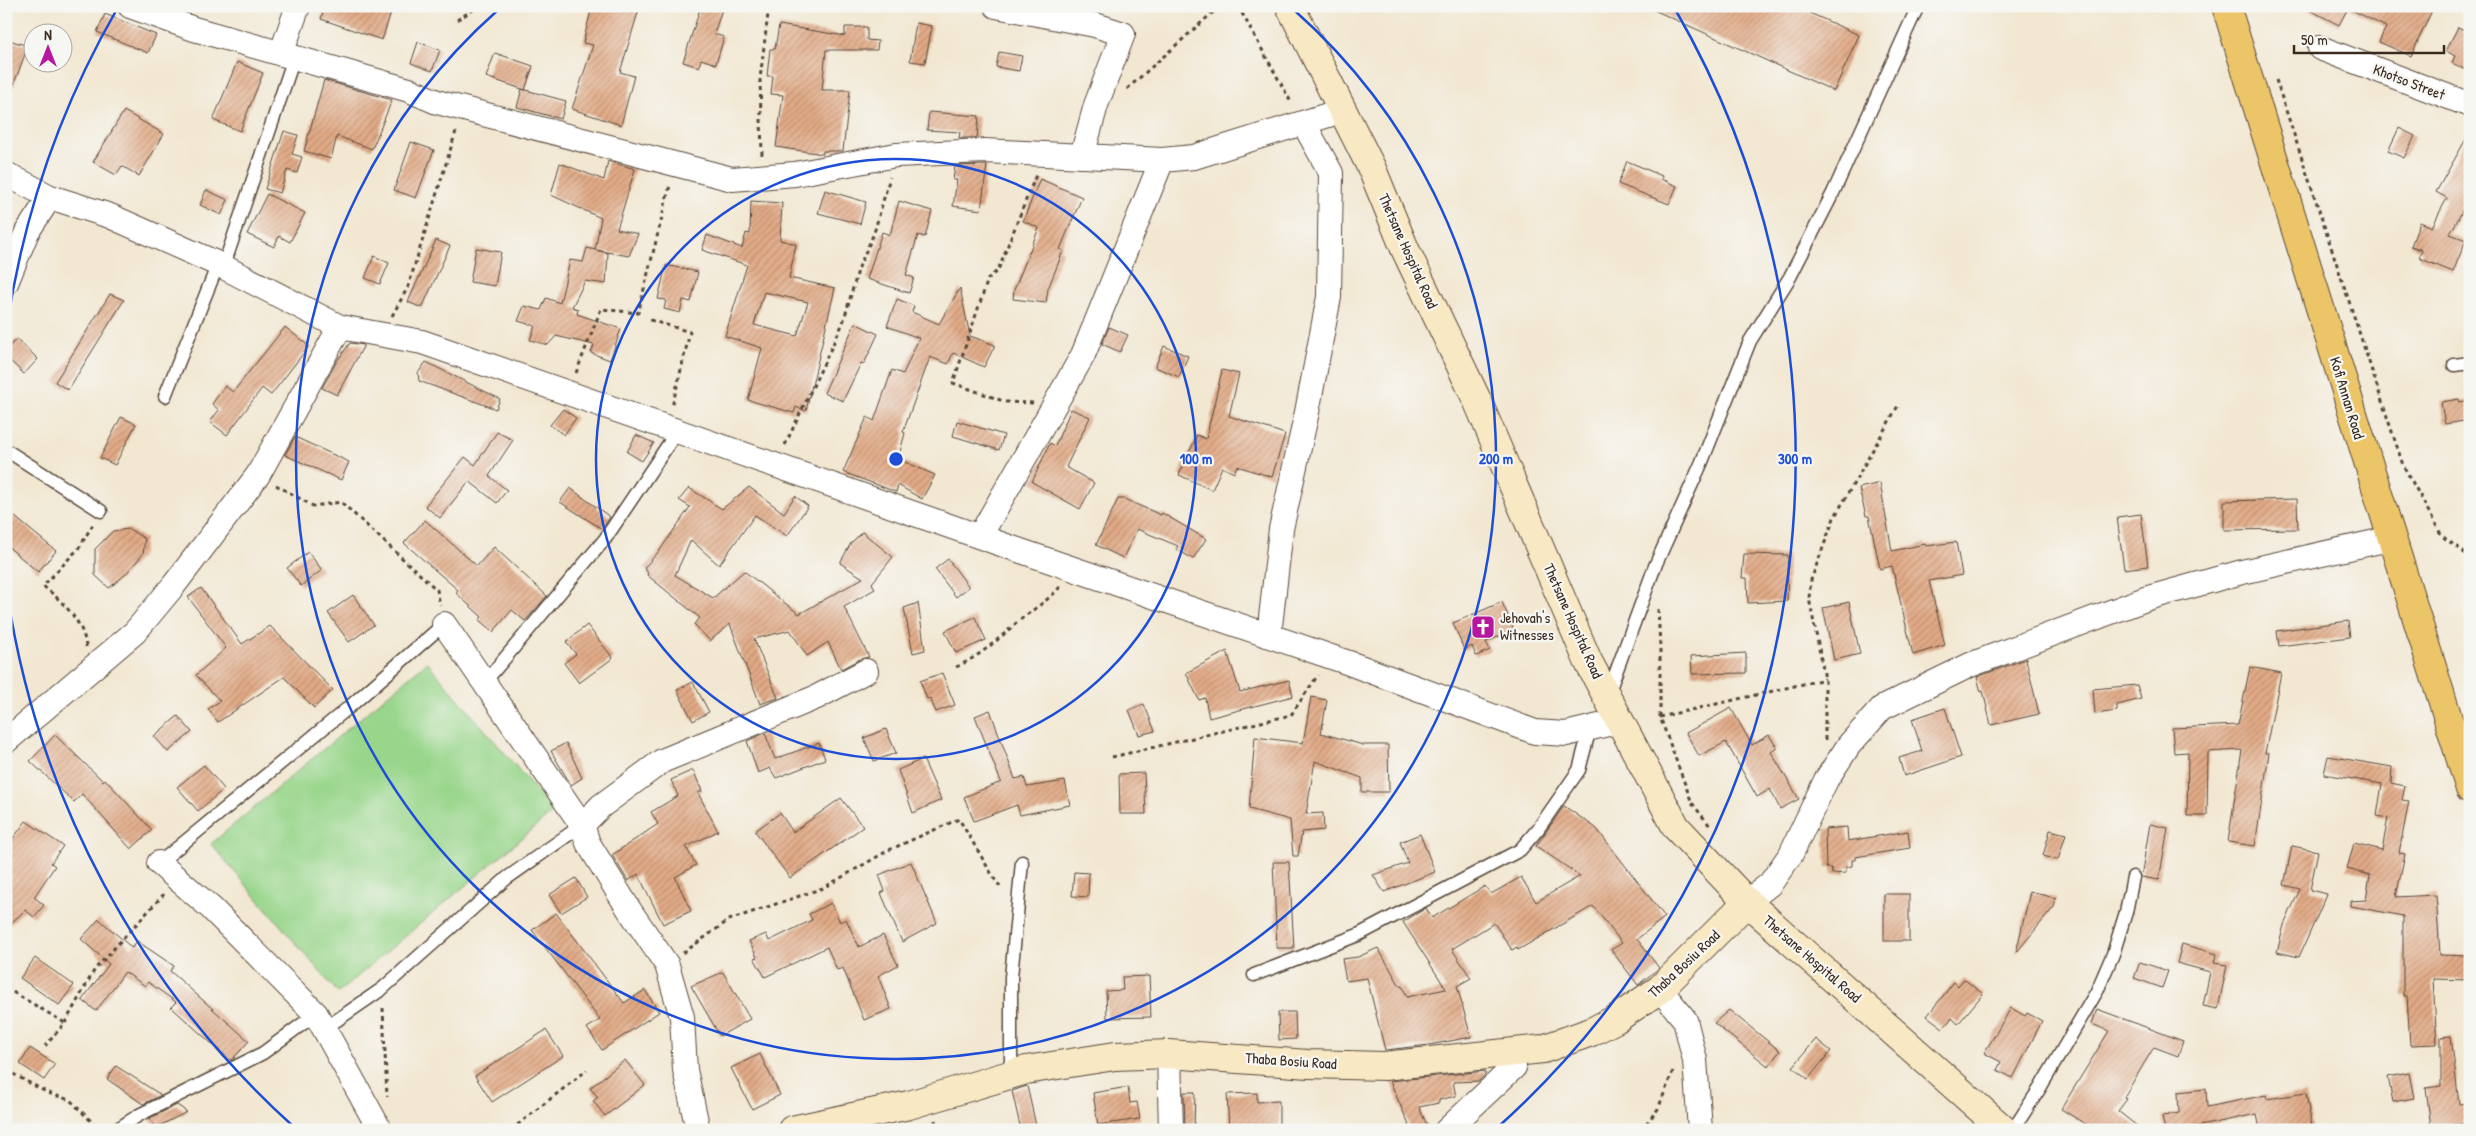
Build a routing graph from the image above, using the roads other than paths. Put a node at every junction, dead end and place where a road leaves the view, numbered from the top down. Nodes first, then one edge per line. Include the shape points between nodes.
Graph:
1 (130, 6) edge
2 (298, 6) edge
3 (996, 6) edge
4 (1290, 6) edge
5 (1918, 6) edge
6 (2226, 6) edge
7 (2320, 48) dead end
8 (287, 56) junction
9 (2470, 105) edge
10 (1344, 110) junction
11 (1304, 124) junction
12 (1082, 156) junction
13 (1162, 160) junction
14 (6, 174) edge
15 (50, 197) junction
16 (220, 266) junction
17 (6, 283) edge
18 (340, 327) junction
19 (2470, 363) edge
20 (2454, 365) dead end
21 (165, 396) dead end
22 (672, 429) junction
23 (6, 450) edge
24 (101, 511) road end
25 (980, 536) junction
26 (2393, 538) junction
27 (444, 624) joint
28 (1269, 636) junction
29 (866, 671) dead end
30 (484, 683) junction
31 (1607, 697) junction
32 (1620, 721) junction
33 (1590, 728) junction
34 (6, 741) edge
35 (2470, 789) edge
36 (582, 825) junction
37 (1022, 862) dead end
38 (159, 863) joint
39 (2133, 877) dead end
40 (1747, 902) junction
41 (1254, 976) dead end
42 (1660, 989) junction
43 (320, 1022) junction
44 (1170, 1054) junction
45 (1511, 1054) junction
46 (1011, 1075) junction
47 (116, 1130) edge
48 (380, 1130) edge
49 (698, 1130) edge
50 (792, 1130) edge
51 (1171, 1130) edge
52 (1447, 1130) edge
53 (1700, 1130) edge
54 (2004, 1130) edge
55 (2013, 1130) edge

1 - 8 street
2 - 8 street
3 - 12 street via 1095,25 1123,34 1096,105
4 - 10 main road, Thetsane Hospital Road
5 - 31 lane via 1833,193 1790,277 1750,341 1701,464 1655,566
6 - 26 main road, Kofi Annan Road via 2377,496
7 - 9 street, Khotso Street
8 - 12 street via 409,90 462,109 732,178 795,174 896,155 985,151
8 - 16 lane
10 - 11 street
10 - 31 main road, Thetsane Hospital Road via 1477,400 1588,661
11 - 13 street via 1194,157
11 - 28 street via 1331,173 1329,297 1308,412 1281,529
12 - 13 street
13 - 25 street via 1083,355
14 - 15 street
15 - 16 street via 110,216
15 - 17 street via 27,232
16 - 18 street
16 - 21 lane
18 - 22 street via 422,342
18 - 34 street via 258,475 174,585 135,632
19 - 20 lane
22 - 25 street
22 - 30 lane via 605,539
23 - 24 lane
25 - 28 street
26 - 35 main road, Kofi Annan Road
26 - 40 street via 2242,572 2148,598 1970,665 1882,708 1849,745 1826,780 1791,854 1770,884
27 - 30 street
27 - 38 lane via 348,708
28 - 33 street via 1536,732 1566,734
29 - 36 street via 817,697 662,761 601,806
30 - 36 street
31 - 32 main road, Thetsane Hospital Road
32 - 33 street
32 - 40 main road, Thetsane Hospital Road via 1676,827
33 - 41 lane via 1578,770 1520,850 1358,935
36 - 43 lane via 507,878 382,989
36 - 49 street via 598,859 667,964 682,1017 685,1070
37 - 46 lane via 1011,977
38 - 43 street via 211,908
39 - 55 lane via 2126,912 2097,991
40 - 42 main road, Thaba Bosiu Road
40 - 54 main road, Thetsane Hospital Road
42 - 45 main road, Thaba Bosiu Road via 1591,1032 1543,1049
42 - 53 street via 1685,1020 1695,1060
43 - 47 lane
43 - 48 street
44 - 45 main road, Thaba Bosiu Road via 1384,1066
44 - 46 main road, Thaba Bosiu Road via 1115,1056
44 - 51 street
45 - 52 street via 1514,1067
46 - 50 main road, Thaba Bosiu Road via 910,1105

